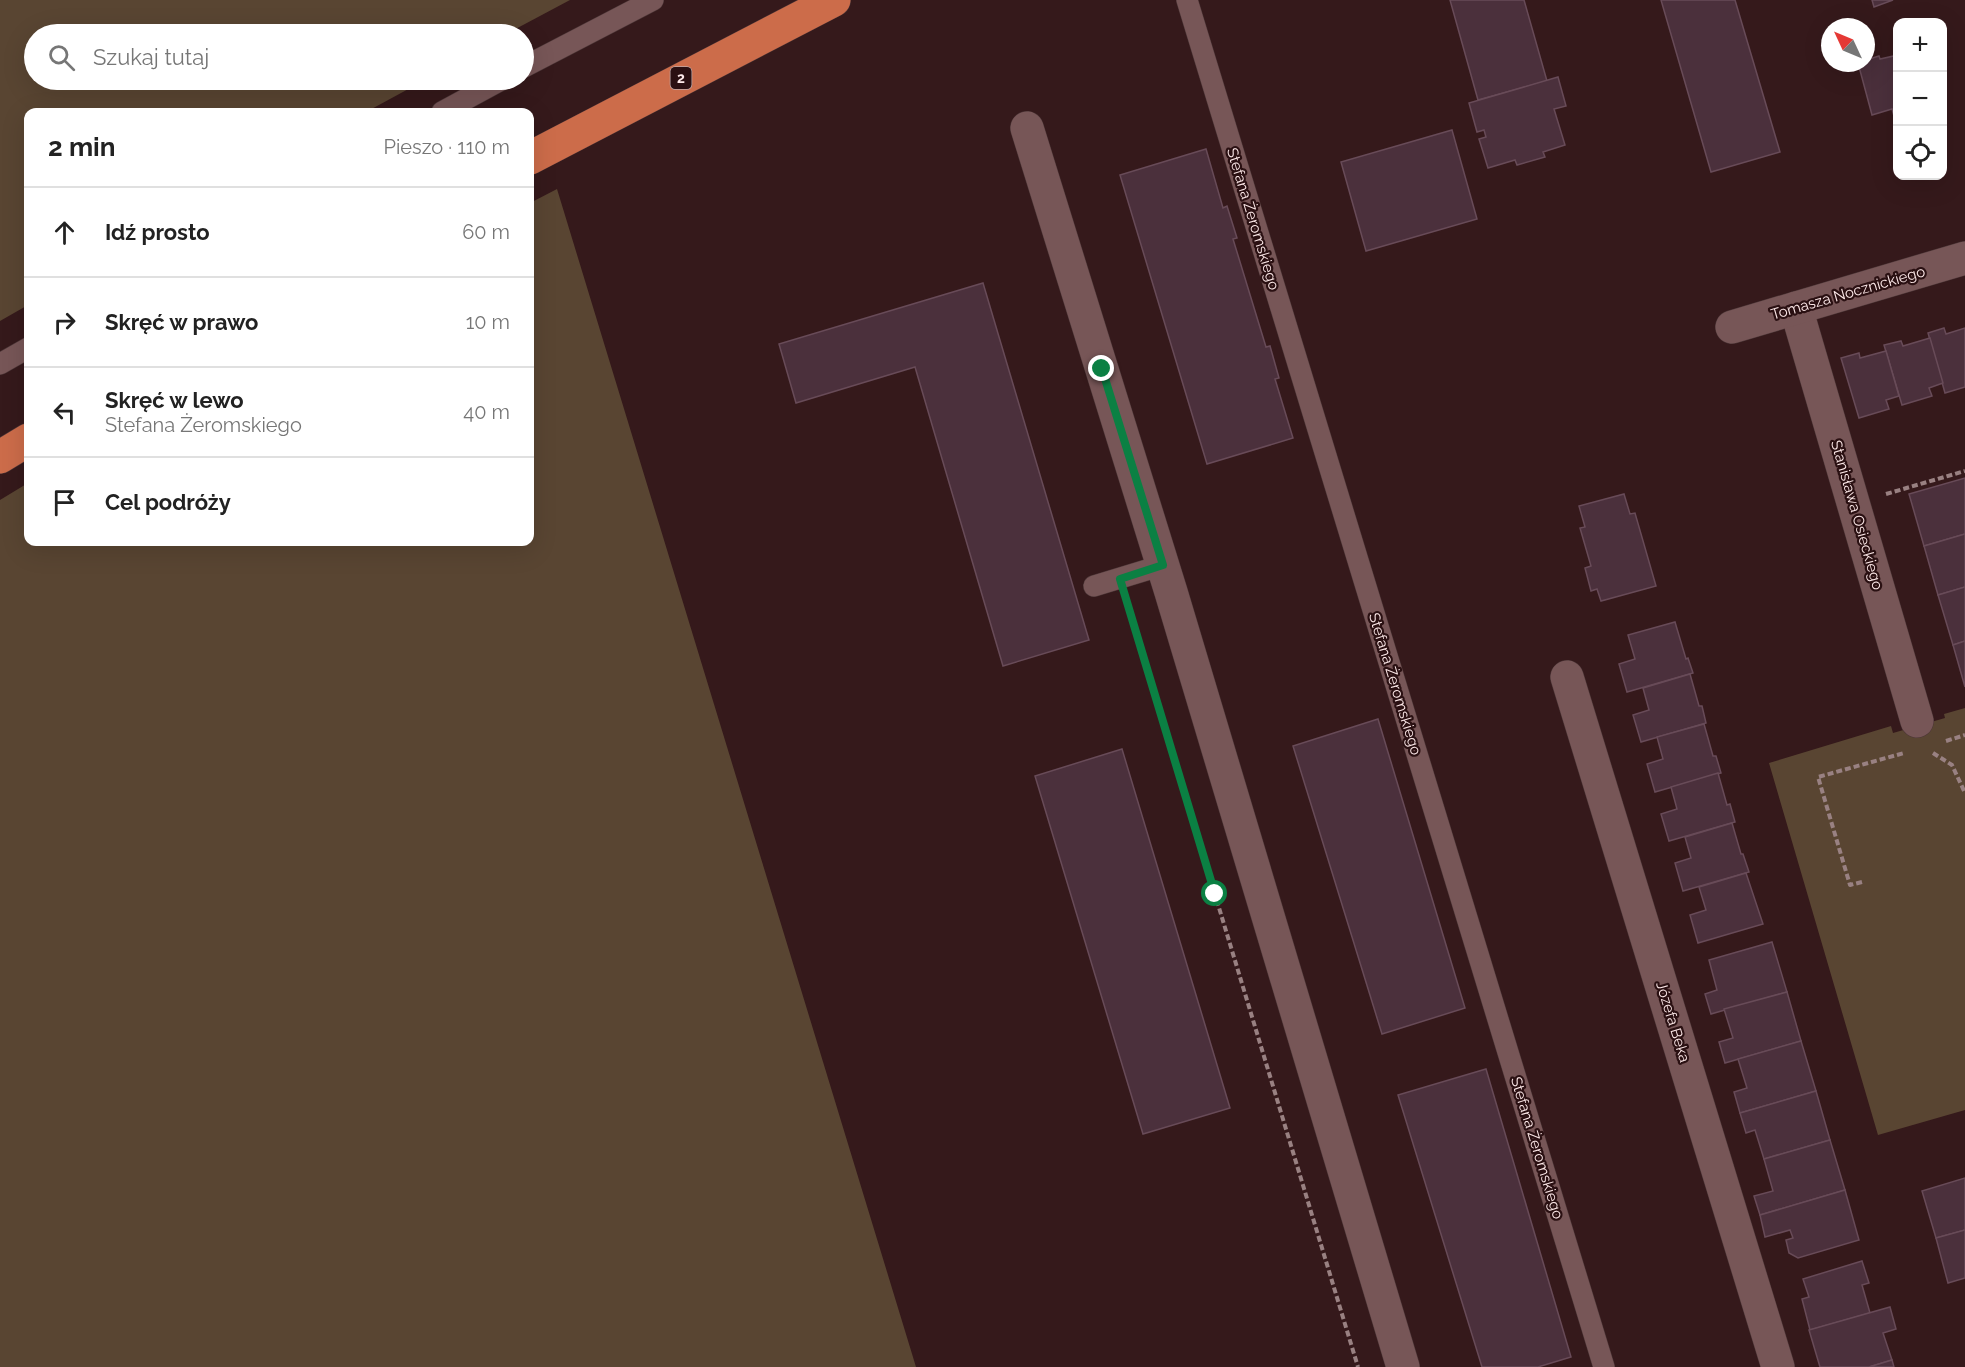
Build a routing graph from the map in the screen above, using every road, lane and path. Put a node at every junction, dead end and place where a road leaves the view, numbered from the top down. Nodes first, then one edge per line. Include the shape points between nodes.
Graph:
1 (653, 0) edge
2 (834, 0) edge
3 (1187, 0) edge
4 (534, 62) edge
5 (483, 90) edge
6 (449, 108) edge
7 (1027, 128) dead end
8 (534, 156) edge
9 (1965, 258) edge
10 (1796, 308) junction
11 (1732, 327) dead end
12 (24, 350) edge
13 (0, 364) edge
14 (24, 442) edge
15 (0, 457) edge
16 (1965, 471) edge
17 (1853, 503) junction
18 (1163, 565) junction
19 (1120, 579) junction
20 (1094, 586) dead end
21 (1567, 677) dead end
22 (1965, 735) edge
23 (1918, 739) junction
24 (1945, 741) dead end
25 (1965, 793) edge
26 (1862, 882) dead end
27 (1770, 1365) edge
28 (1358, 1367) edge
29 (1403, 1367) edge
30 (1604, 1367) edge

1 - 4 lane
2 - 8 highway, 2
3 - 30 lane, Stefana Żeromskiego
5 - 6 lane
7 - 18 street
9 - 10 street, Tomasza Nocznickiego
10 - 11 street, Tomasza Nocznickiego
10 - 17 street, Stanisława Osieckiego
12 - 13 lane
14 - 15 highway
16 - 17 path
17 - 23 street, Stanisława Osieckiego
18 - 19 lane
18 - 29 street
19 - 20 lane
19 - 28 path
21 - 27 street, Józefa Beka
22 - 24 path
23 - 25 path via 1952,765
23 - 26 path via 1818,777 1850,885

